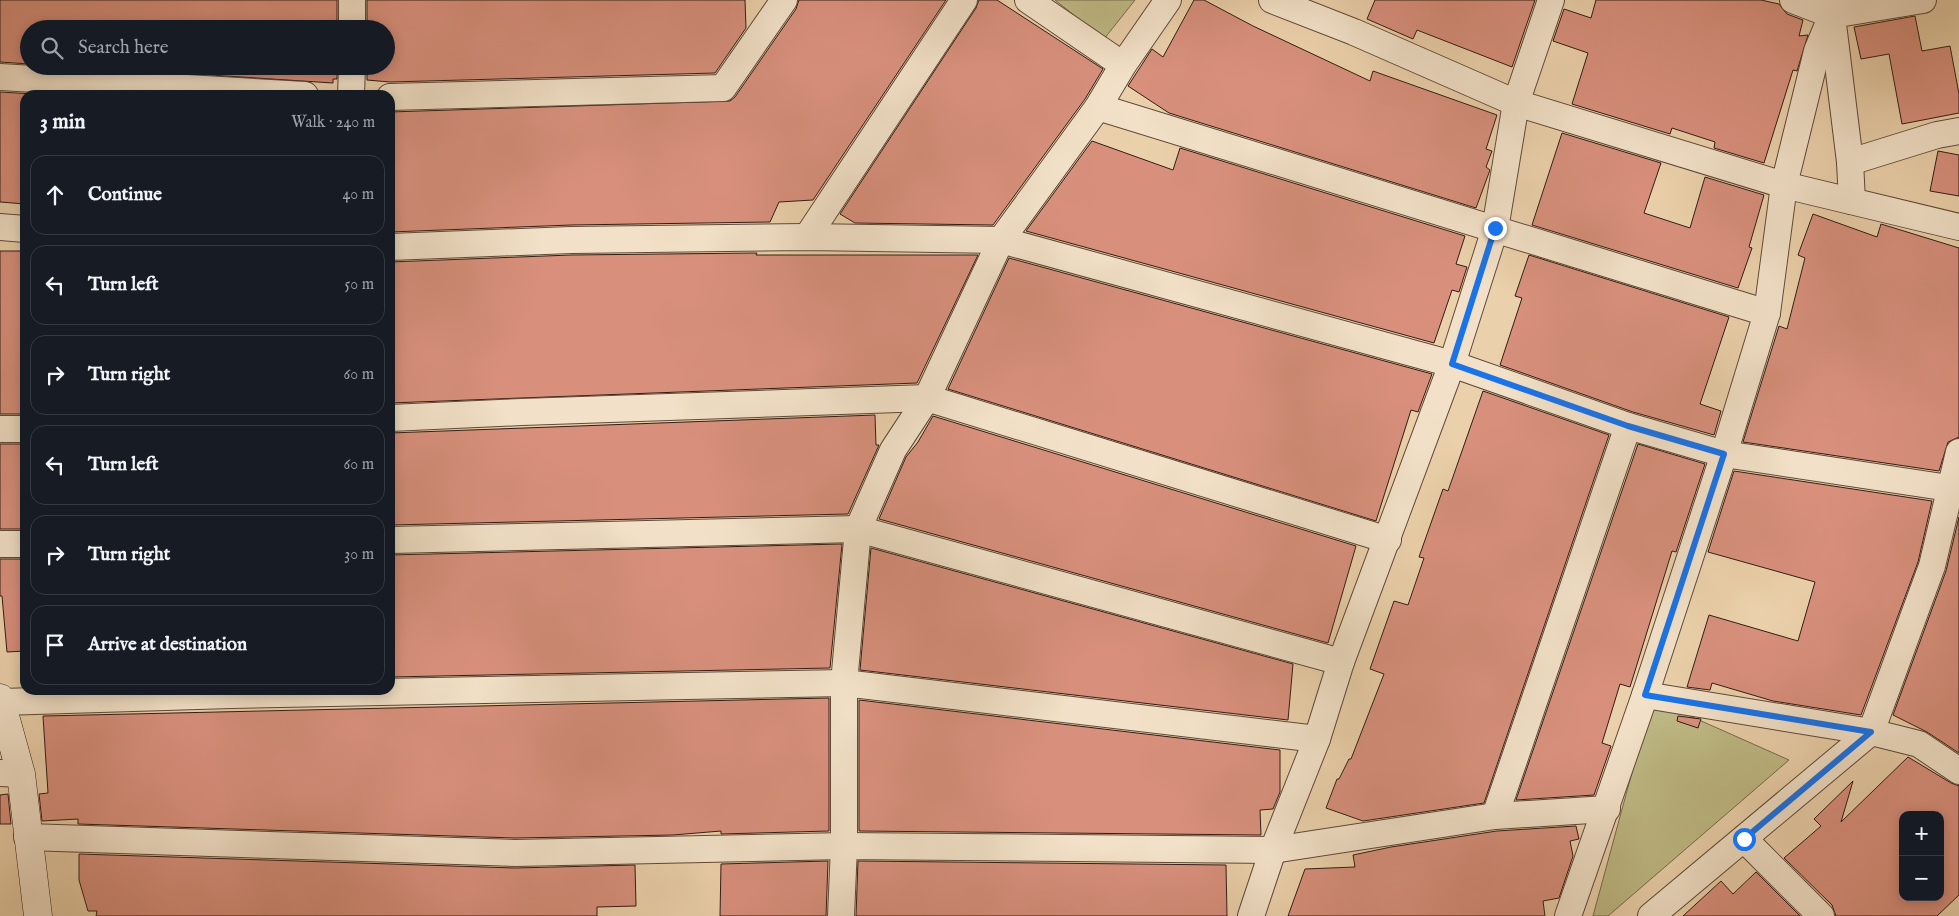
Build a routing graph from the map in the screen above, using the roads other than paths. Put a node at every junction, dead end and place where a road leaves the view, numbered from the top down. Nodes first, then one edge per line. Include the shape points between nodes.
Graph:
1 (352, 0) edge
2 (784, 0) edge
3 (964, 0) edge
4 (1028, 0) edge
5 (1168, 0) edge
6 (1272, 0) edge
7 (1551, 0) edge
8 (1793, 0) edge
9 (1923, 0) edge
10 (1832, 8) edge
11 (352, 20) edge
12 (1123, 65) junction
13 (352, 75) edge
14 (0, 77) edge
15 (220, 90) edge
16 (351, 90) edge
17 (395, 97) edge
18 (1516, 102) junction
19 (1098, 107) junction
20 (1959, 131) edge
21 (1850, 162) junction
22 (1784, 185) junction
23 (1852, 201) junction
24 (0, 227) edge
25 (1959, 227) edge
26 (1495, 228) junction
27 (20, 229) edge
28 (807, 237) junction
29 (1000, 240) junction
30 (395, 247) edge
31 (1767, 313) junction
32 (1452, 364) junction
33 (927, 398) junction
34 (395, 418) edge
35 (1628, 426) junction
36 (20, 428) edge
37 (0, 429) edge
38 (1959, 452) edge
39 (1724, 454) junction
40 (1949, 488) junction
41 (858, 530) junction
42 (395, 540) edge
43 (1388, 540) junction
44 (0, 544) edge
45 (20, 544) edge
46 (1341, 662) junction
47 (844, 683) junction
48 (395, 691) edge
49 (193, 695) edge
50 (1645, 695) junction
51 (1, 700) edge
52 (1871, 732) junction
53 (1317, 739) junction
54 (1959, 771) edge
55 (10, 774) edge
56 (1607, 809) junction
57 (1495, 816) junction
58 (27, 837) junction
59 (1744, 839) junction
60 (844, 846) junction
61 (1273, 850) junction
62 (1659, 914) edge
63 (38, 916) edge
64 (842, 916) edge
65 (1251, 916) edge
66 (1568, 916) edge
67 (1821, 916) edge

1 - 11 street
2 - 17 street via 723,88
3 - 28 street
4 - 12 street
5 - 12 street
6 - 18 street
7 - 18 street
8 - 10 street
9 - 10 street
10 - 21 street
10 - 22 street via 1817,50
12 - 19 street
13 - 16 street
14 - 15 street
18 - 22 street
18 - 26 street
19 - 26 street
19 - 29 street
20 - 21 street
21 - 23 street
22 - 23 street
22 - 31 street
23 - 25 street
24 - 27 street
26 - 31 street
26 - 32 street
28 - 29 street
28 - 30 street via 571,240
29 - 32 street
29 - 33 street
31 - 39 street
32 - 35 street
32 - 43 street
33 - 34 street
33 - 41 street via 892,450
33 - 43 street
35 - 39 street
35 - 57 street
36 - 37 street
38 - 40 street
39 - 40 street
39 - 50 street
40 - 52 street via 1932,566
41 - 42 street
41 - 46 street
41 - 47 street
43 - 46 street
44 - 45 street
46 - 53 street
47 - 48 street
47 - 53 street
47 - 60 street
49 - 51 street
50 - 52 street
50 - 56 street
51 - 55 street
52 - 54 street via 1919,744
52 - 59 street
53 - 61 street
55 - 58 street
56 - 57 street
56 - 66 street
57 - 61 street
58 - 60 street via 515,854
58 - 63 street
59 - 62 street
59 - 67 street
60 - 61 street
60 - 64 street
61 - 65 street

